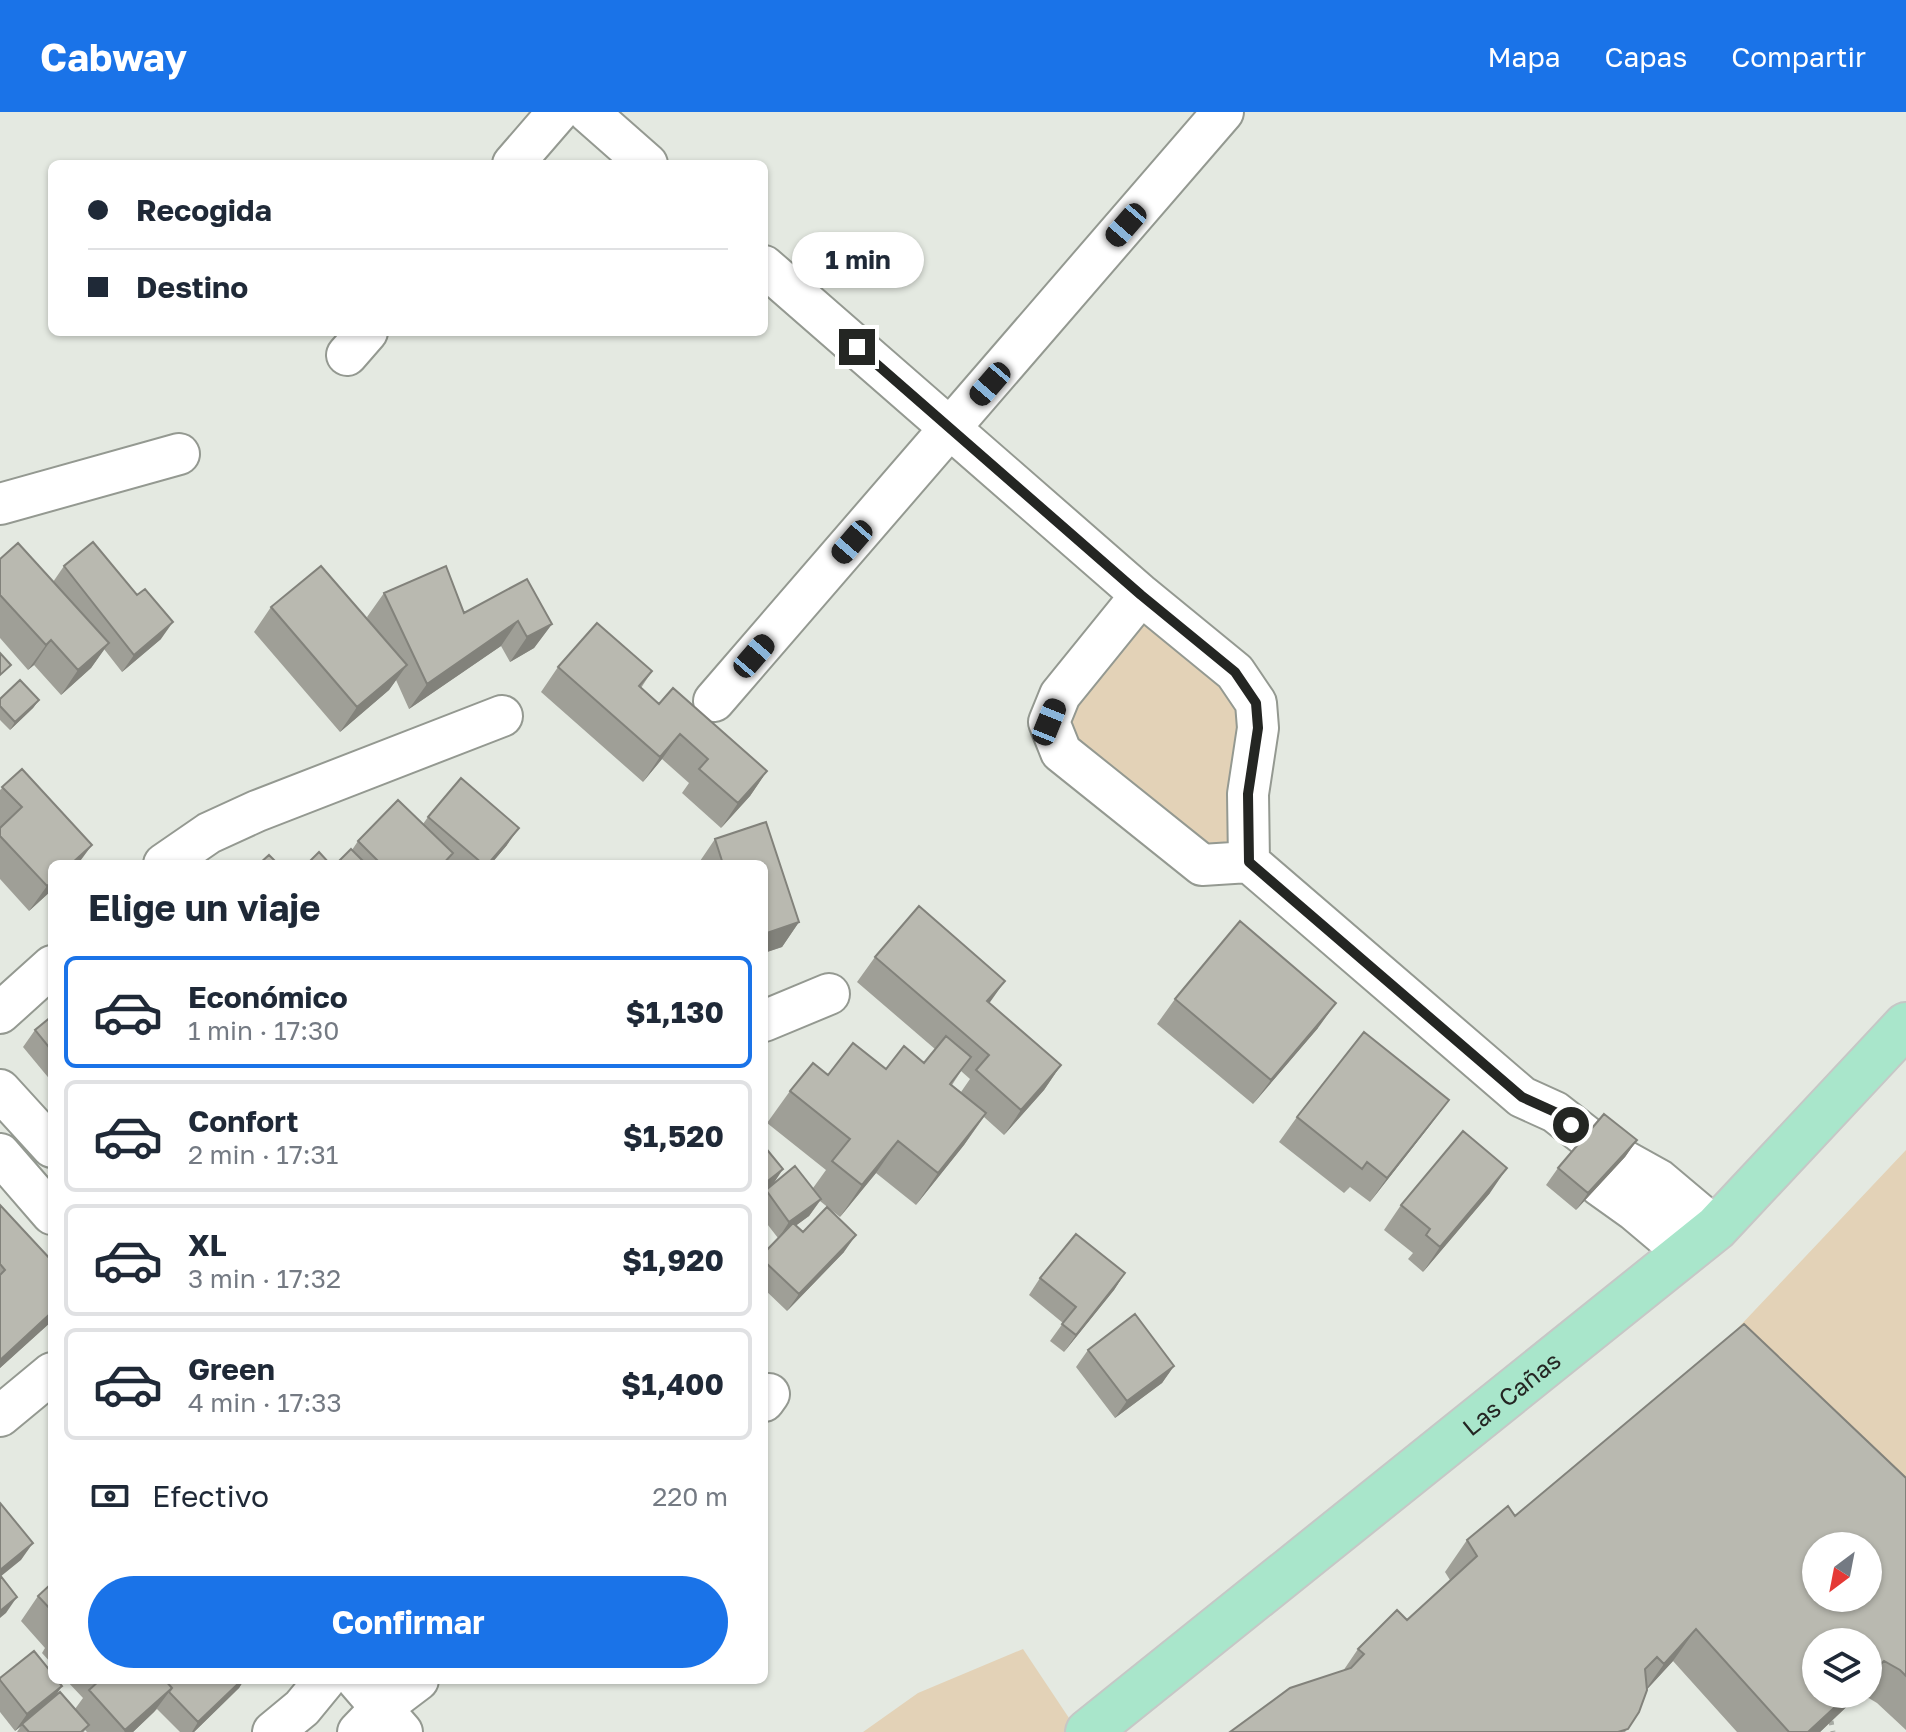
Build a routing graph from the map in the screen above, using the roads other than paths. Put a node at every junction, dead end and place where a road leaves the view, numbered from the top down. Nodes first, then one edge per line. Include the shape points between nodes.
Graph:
1 (558, 112) edge
2 (588, 112) edge
3 (1223, 112) edge
4 (516, 160) edge
5 (642, 160) edge
6 (768, 269) edge
7 (951, 429) junction
8 (179, 454) dead end
9 (0, 504) edge
10 (1141, 595) junction
11 (714, 701) dead end
12 (502, 716) dead end
13 (170, 860) edge
14 (1249, 862) junction
15 (48, 970) edge
16 (829, 994) dead end
17 (0, 1013) edge
18 (768, 1019) edge
19 (1906, 1025) edge
20 (0, 1090) edge
21 (48, 1143) edge
22 (1578, 1148) edge
23 (0, 1154) edge
24 (1611, 1172) edge
25 (48, 1209) edge
26 (1701, 1240) junction
27 (48, 1376) edge
28 (0, 1416) edge
29 (413, 1684) edge
30 (374, 1713) edge
31 (1088, 1732) edge

1 - 4 street
2 - 5 street
3 - 7 street
6 - 7 street
7 - 10 street
7 - 11 street
8 - 9 street
10 - 14 street via 1235,672 1256,703
10 - 14 street via 1060,695 1049,722 1061,752 1202,865
12 - 13 street via 257,811 209,833
14 - 22 street via 1522,1097 1537,1128
15 - 17 street
16 - 18 street
19 - 26 main road, Las Cañas
20 - 21 street
23 - 25 street
24 - 26 street
26 - 31 main road, Las Cañas
27 - 28 street
29 - 30 street

